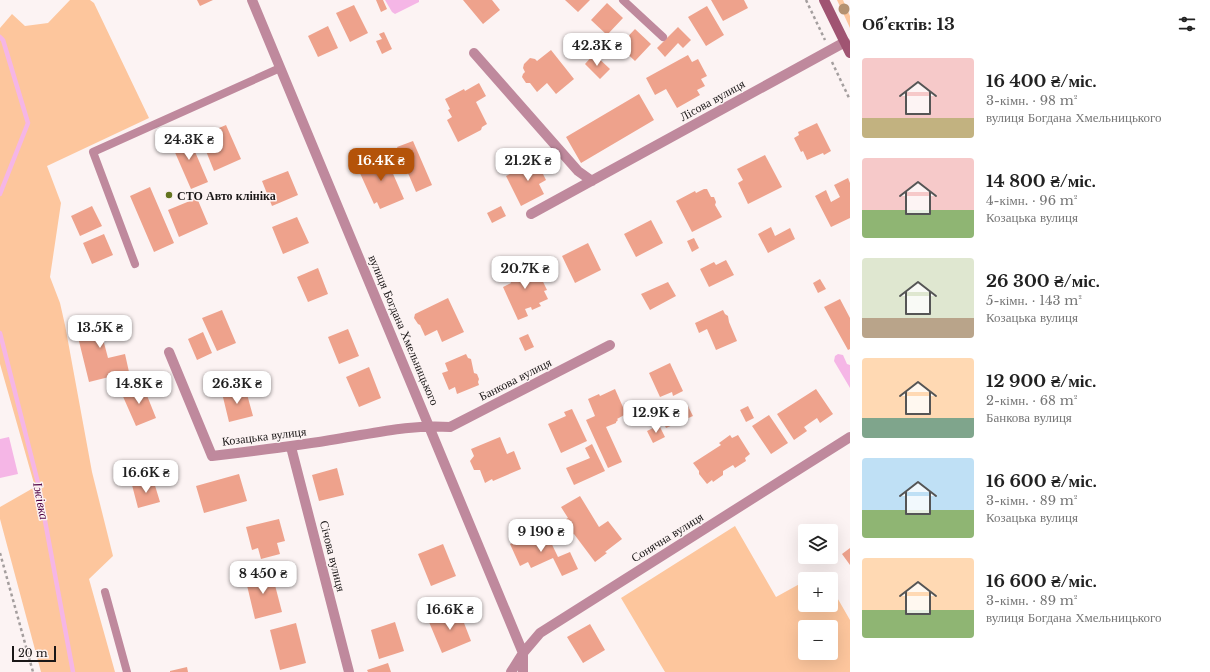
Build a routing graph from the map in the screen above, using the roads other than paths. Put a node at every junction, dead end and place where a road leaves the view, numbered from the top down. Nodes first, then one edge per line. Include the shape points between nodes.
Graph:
1 (252, 0) edge
2 (623, 0) edge
3 (824, 0) edge
4 (663, 37) dead end
5 (844, 42) junction
6 (474, 53) dead end
7 (850, 53) edge
8 (280, 68) junction
9 (592, 181) junction
10 (531, 214) dead end
11 (135, 264) dead end
12 (610, 345) dead end
13 (169, 352) dead end
14 (430, 426) junction
15 (850, 437) edge
16 (291, 447) junction
17 (105, 592) dead end
18 (524, 652) junction
19 (127, 672) edge
20 (349, 672) edge
21 (512, 672) edge
22 (523, 672) edge

1 - 8 street, вулиця Богдана Хмельницького
2 - 4 lane
3 - 5 street
5 - 7 street
5 - 9 street, Лісова вулиця
6 - 9 street via 578,171
8 - 11 lane via 93,152
8 - 14 street, вулиця Богдана Хмельницького
9 - 10 street, Лісова вулиця
12 - 14 street, Банкова вулиця via 450,427
13 - 16 street, Козацька вулиця via 212,456
14 - 16 street, Козацька вулиця
14 - 18 street, вулиця Богдана Хмельницького
15 - 18 street, Сонячна вулиця via 540,633
16 - 20 street, Січова вулиця
17 - 19 lane
18 - 21 street, Сонячна вулиця
18 - 22 street, вулиця Богдана Хмельницького

